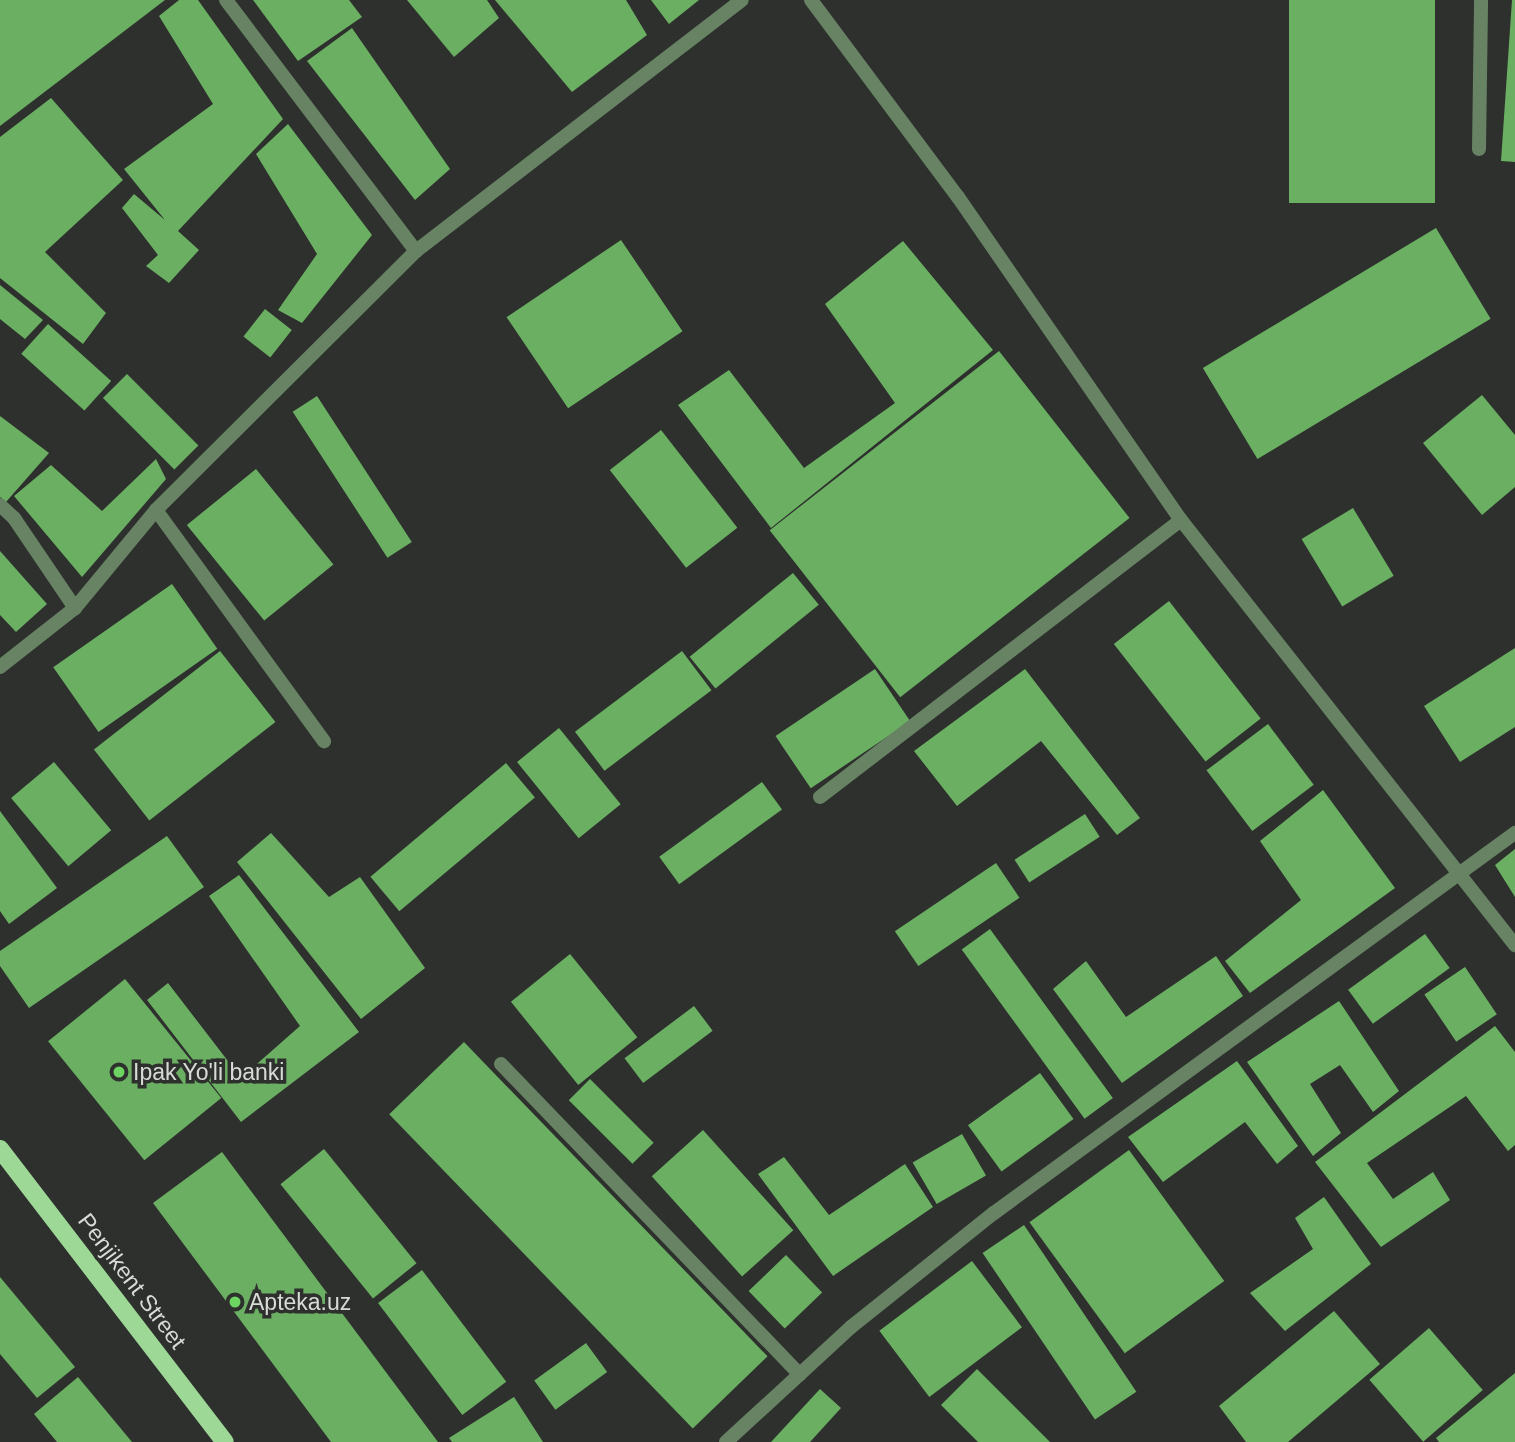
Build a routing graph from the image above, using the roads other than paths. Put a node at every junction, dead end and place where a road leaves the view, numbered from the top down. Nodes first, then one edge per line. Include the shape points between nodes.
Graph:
1 (226, 0) edge
2 (742, 0) edge
3 (811, 0) edge
4 (1481, 0) edge
5 (1479, 149) dead end
6 (416, 251) junction
7 (0, 505) edge
8 (156, 510) junction
9 (1181, 520) junction
10 (75, 608) junction
11 (0, 667) edge
12 (324, 741) dead end
13 (820, 797) dead end
14 (1515, 833) edge
15 (1461, 873) junction
16 (1515, 945) edge
17 (501, 1063) dead end
18 (0, 1149) edge
19 (800, 1375) junction
20 (225, 1442) edge
21 (726, 1442) edge

1 - 6 street
2 - 6 street
3 - 9 street via 958,197
4 - 5 street
6 - 8 street
7 - 10 street via 14,518
8 - 10 street
8 - 12 street
9 - 13 street
9 - 15 street
10 - 11 street
14 - 15 street
15 - 16 street
15 - 19 street via 994,1213 851,1327
17 - 19 street
18 - 20 main road, Penjikent Street
19 - 21 street

